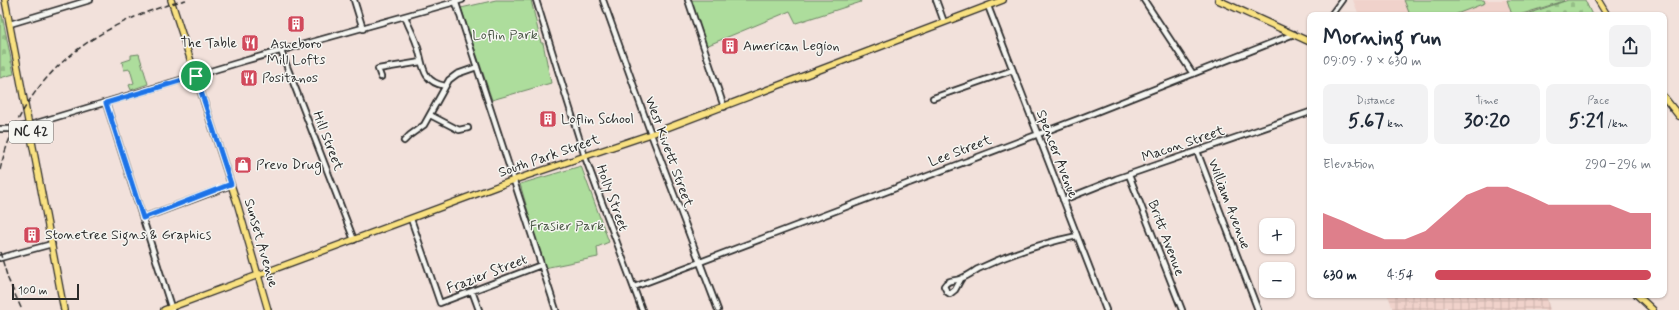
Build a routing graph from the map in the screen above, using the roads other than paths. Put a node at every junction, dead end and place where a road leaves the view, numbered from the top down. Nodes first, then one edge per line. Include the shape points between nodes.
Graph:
1 (5, 0) edge
2 (90, 0) edge
3 (171, 0) edge
4 (354, 0) edge
5 (462, 0) edge
6 (536, 0) edge
7 (603, 0) edge
8 (688, 0) edge
9 (936, 0) edge
10 (1003, 0) edge
11 (1144, 0) edge
12 (1218, 0) edge
13 (1342, 0) edge
14 (1598, 0) edge
15 (456, 1) edge
16 (988, 6) junction
17 (1333, 12) edge
18 (1606, 12) edge
19 (405, 16) junction
20 (944, 22) junction
21 (10, 24) junction
22 (363, 28) junction
23 (1294, 34) junction
24 (1307, 40) edge
25 (281, 51) junction
26 (421, 62) junction
27 (477, 67) junction
28 (1013, 70) junction
29 (1193, 74) junction
30 (196, 76) junction
31 (380, 77) dead end
32 (445, 86) junction
33 (933, 98) dead end
34 (1667, 101) edge
35 (106, 103) junction
36 (724, 106) junction
37 (1307, 113) edge
38 (430, 115) junction
39 (1679, 116) edge
40 (30, 126) junction
41 (468, 128) dead end
42 (0, 129) edge
43 (651, 134) junction
44 (1038, 134) junction
45 (404, 141) dead end
46 (1197, 151) junction
47 (585, 157) junction
48 (1130, 175) junction
49 (514, 180) junction
50 (231, 184) junction
51 (1063, 200) junction
52 (143, 218) junction
53 (411, 219) junction
54 (1077, 236) junction
55 (354, 240) junction
56 (52, 244) junction
57 (0, 258) edge
58 (699, 263) junction
59 (541, 264) junction
60 (259, 275) junction
61 (961, 279) dead end
62 (634, 288) junction
63 (472, 291) junction
64 (1641, 298) edge
65 (172, 309) edge
66 (64, 310) edge
67 (164, 310) edge
68 (268, 310) edge
69 (479, 310) edge
70 (556, 310) edge
71 (642, 310) edge
72 (718, 310) edge
73 (1106, 310) edge
74 (1182, 310) edge
75 (1258, 310) edge
76 (1653, 310) edge

1 - 21 main road, NC 42
2 - 21 street
3 - 30 main road, Sunset Avenue
4 - 22 street
5 - 15 street
6 - 47 street, Holly Street
7 - 43 street, West Kivett Street
8 - 36 street
9 - 20 street
10 - 16 main road, South Park Street
11 - 29 street
12 - 23 main road
13 - 17 street
14 - 18 main road
15 - 19 street
15 - 27 street
16 - 20 main road, South Park Street
16 - 28 street, Spencer Avenue
19 - 22 street
19 - 26 street via 418,47
20 - 36 main road, South Park Street
21 - 40 main road, NC 42
22 - 25 street
23 - 24 main road
23 - 29 street, Lee Street
25 - 30 street
25 - 55 street, Hill Street
26 - 31 street via 378,69
26 - 32 street via 428,78
27 - 32 street via 458,74
27 - 49 street
28 - 33 street
28 - 44 street, Spencer Avenue
29 - 44 street, Lee Street
30 - 35 street
30 - 50 main road, Sunset Avenue
32 - 38 street
34 - 39 main road
35 - 40 street
35 - 52 street
36 - 43 main road, South Park Street
37 - 46 street, Macon Street
38 - 41 street via 459,130
38 - 45 street via 424,125
40 - 42 street
40 - 56 main road, NC 42
43 - 47 main road, South Park Street
43 - 58 street, West Kivett Street
44 - 51 street, Spencer Avenue
44 - 58 street, Lee Street
46 - 48 street, Macon Street
46 - 75 street, William Avenue
47 - 49 main road, South Park Street
47 - 62 street, Holly Street
48 - 51 street, Macon Street
48 - 74 street, Britt Avenue
49 - 53 main road, South Park Street
49 - 59 street
50 - 52 street
50 - 60 main road, Sunset Avenue
51 - 54 street, Spencer Avenue
52 - 65 street
53 - 55 main road, South Park Street
53 - 63 street, Frazier Street via 440,303
54 - 61 street via 1054,240 998,260
54 - 73 street, Spencer Avenue
55 - 60 main road, South Park Street
56 - 57 street
56 - 66 main road, NC 42
58 - 62 street, Lee Street
58 - 72 street, West Kivett Street
59 - 63 street, Frazier Street
59 - 70 street
60 - 65 main road, South Park Street
60 - 68 main road, Sunset Avenue
62 - 71 street, Holly Street
63 - 69 street
64 - 76 main road
65 - 67 main road, South Park Street

